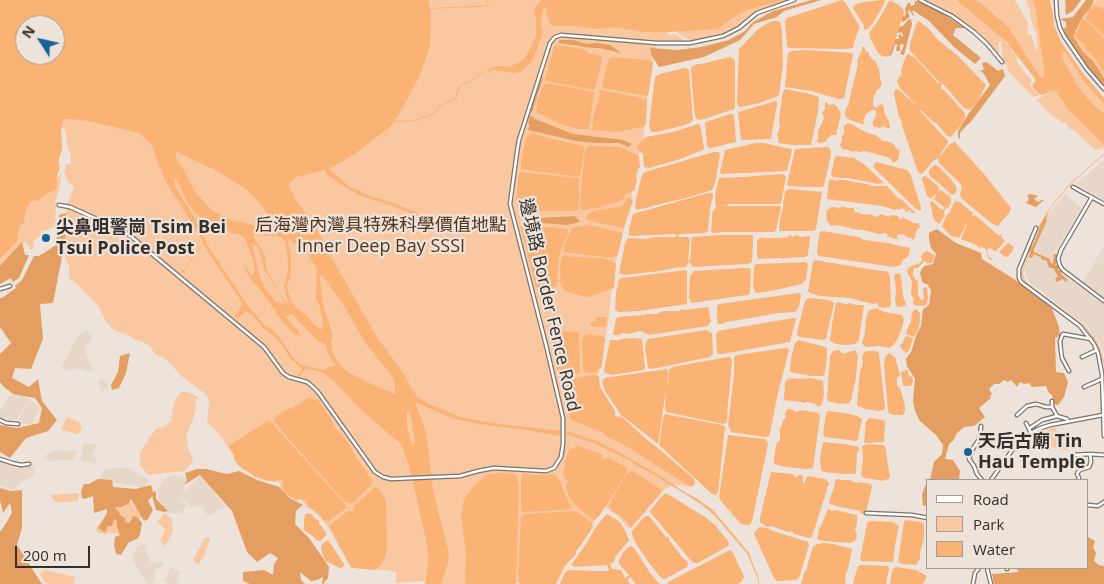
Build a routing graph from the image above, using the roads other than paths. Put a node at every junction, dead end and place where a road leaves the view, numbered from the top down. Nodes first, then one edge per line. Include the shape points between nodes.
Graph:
1 (794, 0) edge
2 (920, 0) edge
3 (1056, 0) edge
4 (1002, 62) dead end
5 (1104, 89) edge
6 (1073, 187) dead end
7 (1092, 198) junction
8 (1104, 204) edge
9 (59, 205) dead end
10 (1036, 228) dead end
11 (10, 286) dead end
12 (0, 289) edge
13 (1104, 300) edge
14 (1091, 339) junction
15 (1097, 350) junction
16 (1082, 357) dead end
17 (1069, 371) dead end
18 (1102, 379) junction
19 (1084, 387) dead end
20 (1052, 401) dead end
21 (1052, 406) junction
22 (1103, 414) edge
23 (1017, 415) dead end
24 (1057, 416) junction
25 (0, 420) edge
26 (1068, 421) junction
27 (1026, 423) dead end
28 (18, 424) dead end
29 (981, 426) dead end
30 (1030, 428) junction
31 (1031, 433) junction
32 (1104, 436) edge
33 (1090, 454) junction
34 (1073, 455) dead end
35 (1104, 455) edge
36 (0, 458) edge
37 (29, 464) dead end
38 (981, 479) edge
39 (992, 479) edge
40 (1078, 479) edge
41 (1104, 502) edge
42 (1089, 505) edge
43 (866, 513) dead end
44 (926, 518) edge
45 (978, 569) edge
46 (987, 569) edge
47 (973, 584) edge
48 (991, 584) edge

1 - 9 street, 邊境路 Border Fence Road via 757,13 723,36 690,43 561,35 552,39 519,140 510,204 563,418 561,456 554,468 546,471 494,468 464,476 383,477 375,472 312,386 283,373 264,347 128,234 68,206
2 - 4 street via 952,16 974,32
3 - 5 street via 1064,36
6 - 7 street
7 - 8 street
7 - 13 street via 1058,258 1062,270
10 - 14 street via 1018,278 1080,326
11 - 12 street
14 - 15 street
14 - 17 street via 1063,334 1060,341 1062,358
15 - 16 street
15 - 18 street
18 - 19 street
18 - 22 street
20 - 21 street
21 - 23 street via 1027,406
21 - 24 street
22 - 26 street
22 - 32 street
24 - 26 street
24 - 30 street
25 - 28 street
26 - 31 street via 1050,424
27 - 30 street
29 - 38 street via 980,438 969,459
30 - 31 street
31 - 39 street via 1013,449
33 - 34 street
33 - 35 street
33 - 40 street via 1090,467 1076,474
36 - 37 street via 21,465
41 - 42 street via 1098,506
43 - 44 street
45 - 47 street
46 - 48 street

